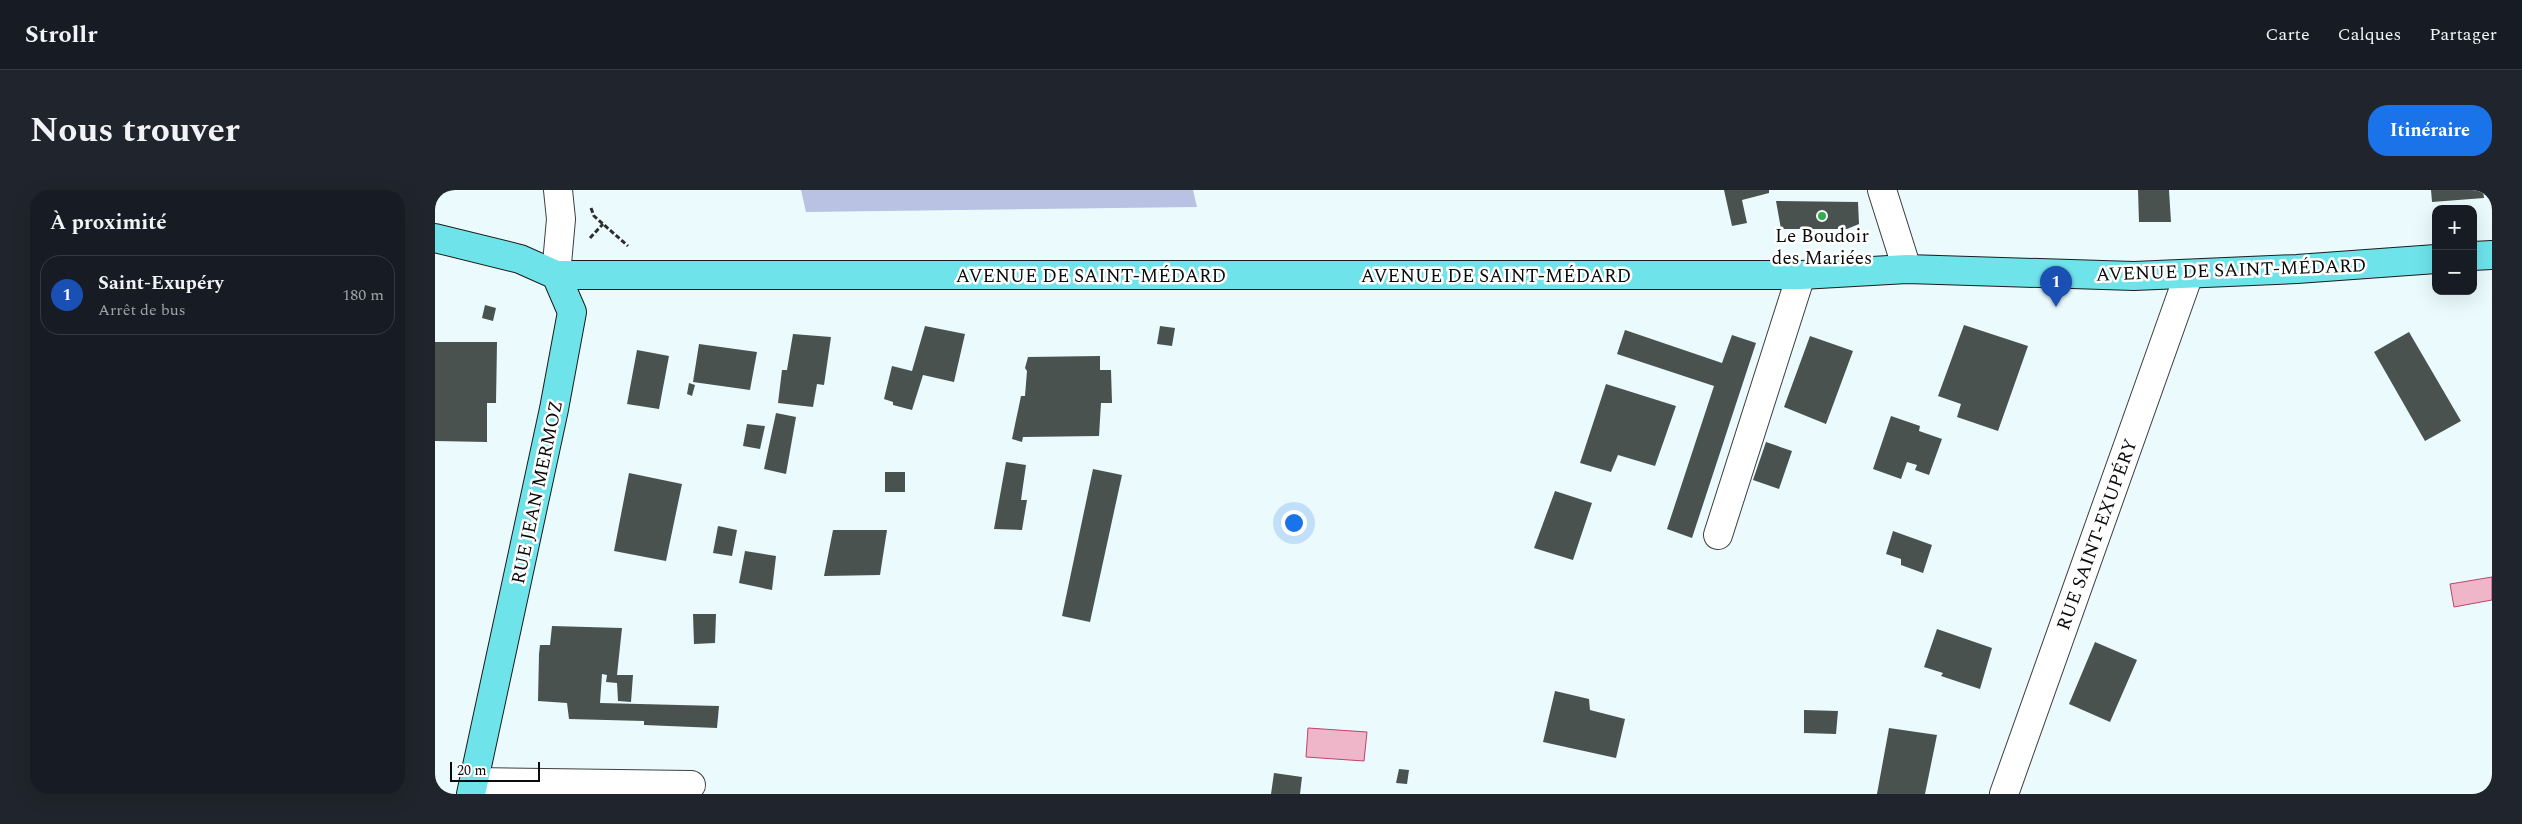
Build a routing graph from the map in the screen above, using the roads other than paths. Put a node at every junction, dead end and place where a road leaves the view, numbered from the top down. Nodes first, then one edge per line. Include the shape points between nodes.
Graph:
1 (558, 190) edge
2 (1882, 190) edge
3 (435, 238) edge
4 (2492, 255) edge
5 (2477, 256) edge
6 (2432, 259) edge
7 (1907, 269) junction
8 (2189, 274) junction
9 (556, 275) junction
10 (1801, 275) junction
11 (1718, 535) dead end
12 (691, 786) dead end
13 (473, 788) edge
14 (2004, 794) edge

1 - 9 street, RUE JEAN MERMOZ via 561,219
2 - 7 street
3 - 9 main road via 519,259
4 - 5 main road
6 - 8 main road, AVENUE DE SAINT-MÉDARD
7 - 8 main road, AVENUE DE SAINT-MÉDARD via 2134,276
7 - 10 main road, AVENUE DE SAINT-MÉDARD
8 - 14 street, RUE SAINT-EXUPÉRY
9 - 10 main road, AVENUE DE SAINT-MÉDARD
9 - 13 main road, RUE JEAN MERMOZ via 572,312
10 - 11 street
12 - 13 street

